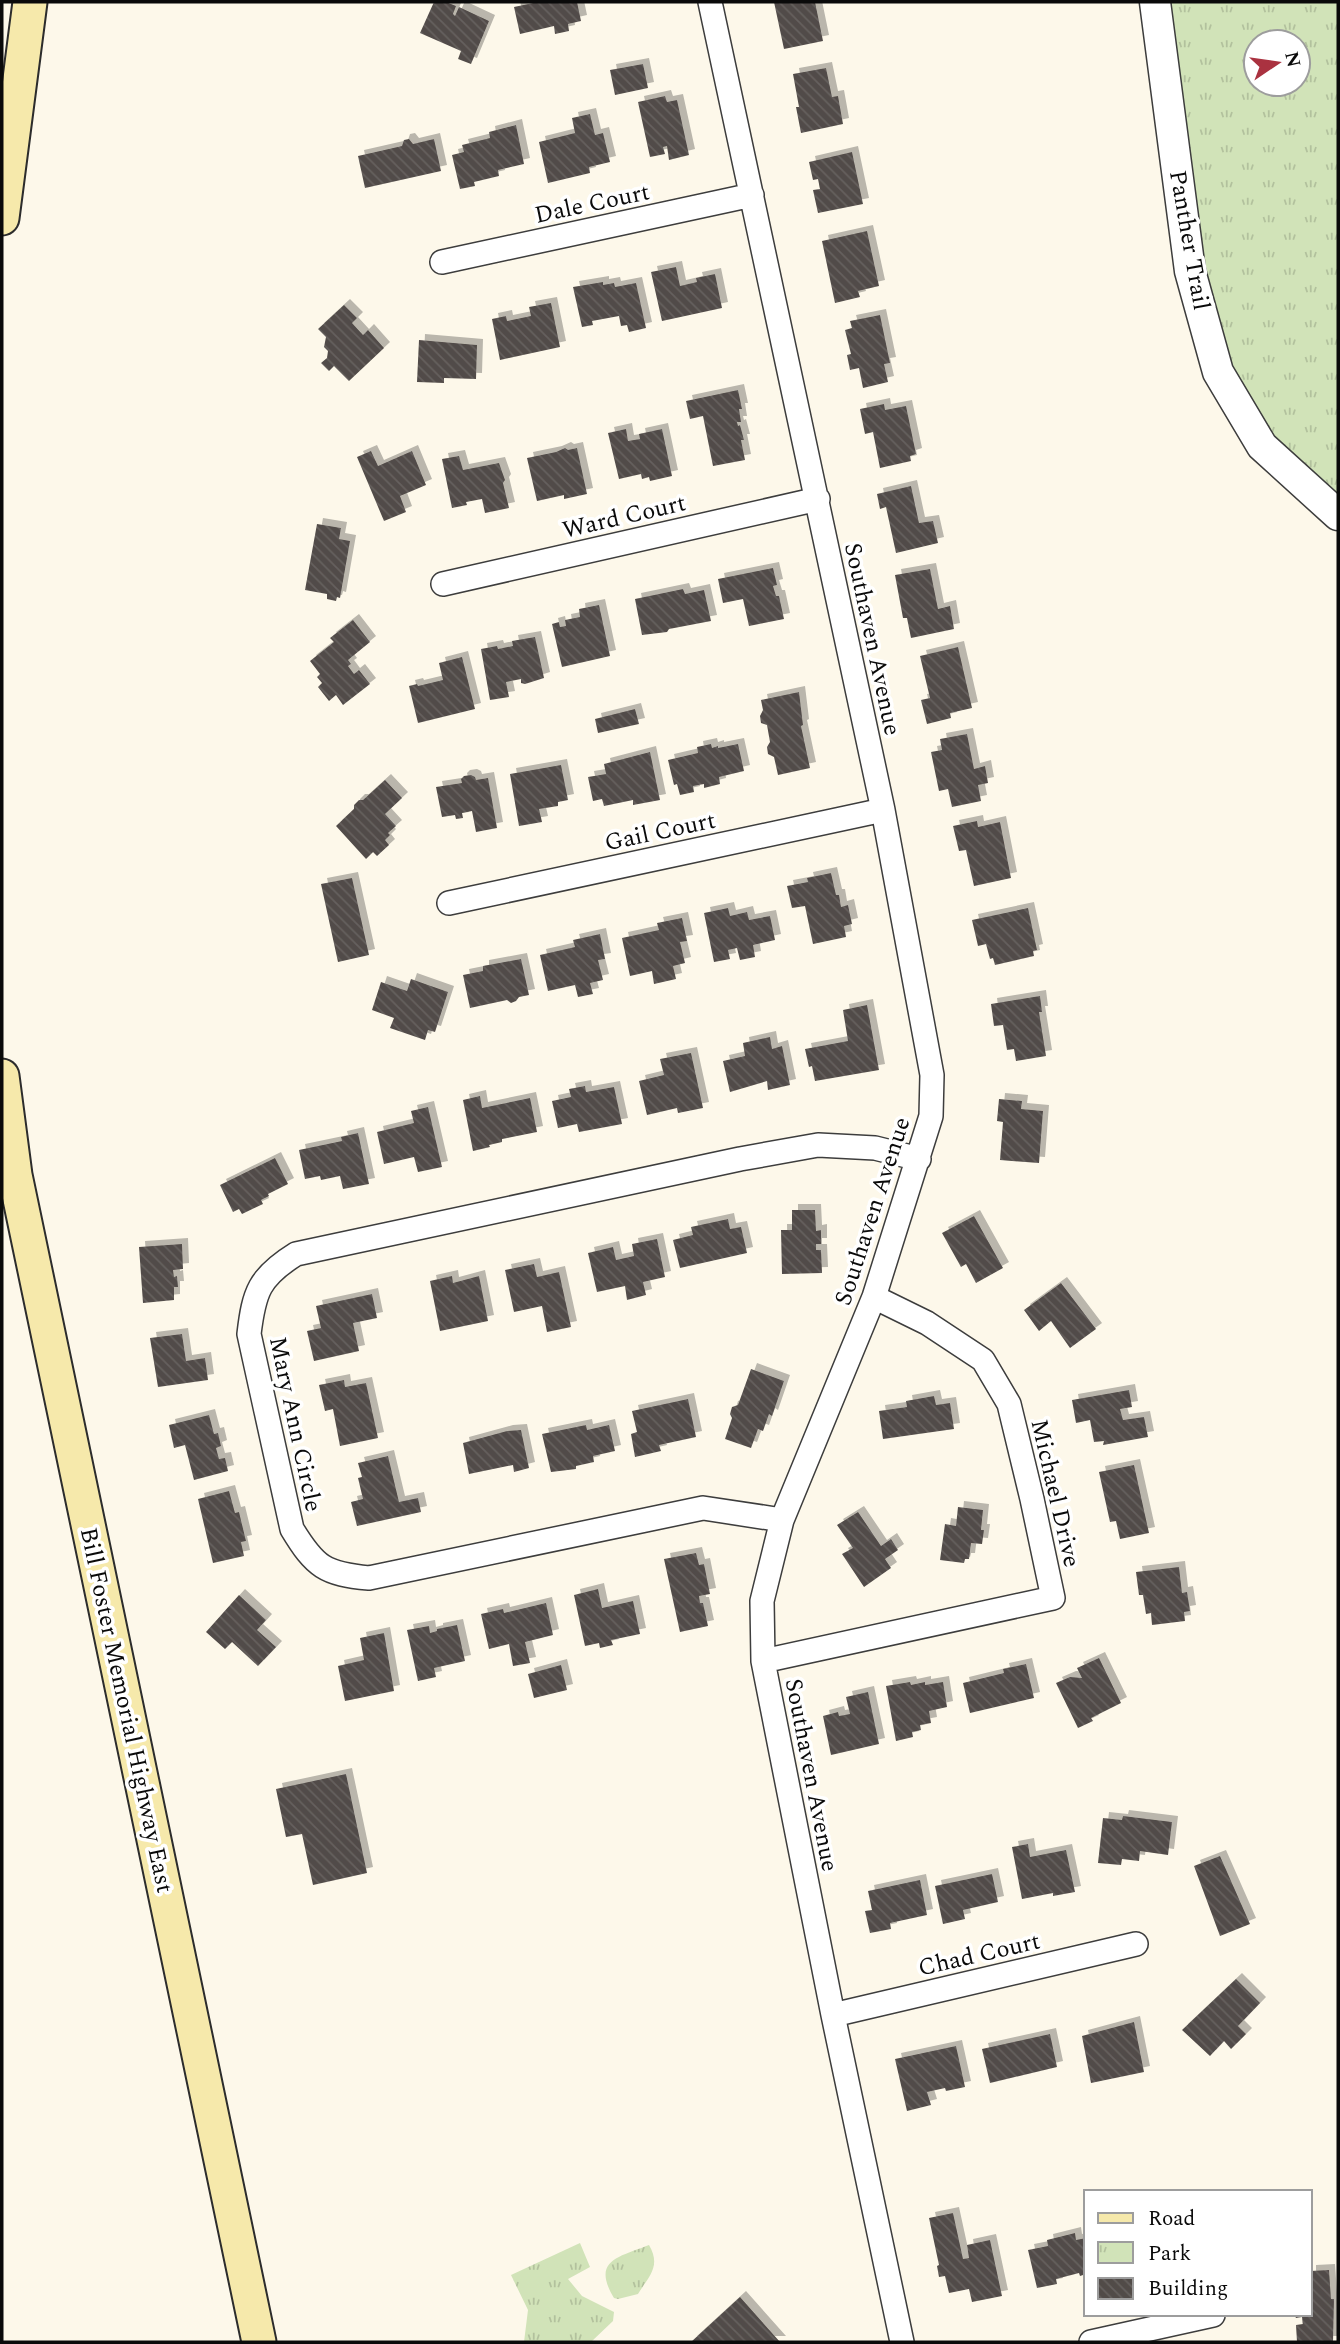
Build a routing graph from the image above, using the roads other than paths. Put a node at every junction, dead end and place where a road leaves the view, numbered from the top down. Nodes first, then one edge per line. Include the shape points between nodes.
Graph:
1 (30, 2) edge
2 (710, 2) edge
3 (1155, 2) edge
4 (752, 195) junction
5 (2, 218) edge
6 (442, 262) dead end
7 (818, 499) junction
8 (1338, 515) edge
9 (443, 584) dead end
10 (883, 810) junction
11 (449, 903) dead end
12 (2, 1076) edge
13 (919, 1159) junction
14 (874, 1297) junction
15 (782, 1520) junction
16 (762, 1661) junction
17 (1136, 1944) dead end
18 (834, 2015) junction
19 (1208, 2316) edge
20 (259, 2342) edge
21 (902, 2342) edge
22 (1091, 2342) edge

1 - 5 main road
2 - 4 street, Southaven Avenue
3 - 8 street, Panther Trail via 1190,271 1218,372 1262,446
4 - 6 street, Dale Court
4 - 7 street, Southaven Avenue
7 - 9 street, Ward Court
7 - 10 street, Southaven Avenue
10 - 11 street, Gail Court
10 - 13 street, Southaven Avenue via 932,1075 931,1116
12 - 20 main road, Bill Foster Memorial Highway East via 15,1175
13 - 14 street, Southaven Avenue
13 - 15 street, Mary Ann Circle via 875,1148 818,1145 296,1254 264,1279 253,1304 249,1334 292,1529 306,1552 325,1570 369,1578 703,1508
14 - 15 street, Southaven Avenue
14 - 16 street, Michael Drive via 926,1323 983,1360 1009,1404 1053,1598
15 - 16 street, Southaven Avenue via 762,1601
16 - 18 street, Southaven Avenue
17 - 18 street, Chad Court
18 - 21 street, Southaven Avenue
19 - 22 street

